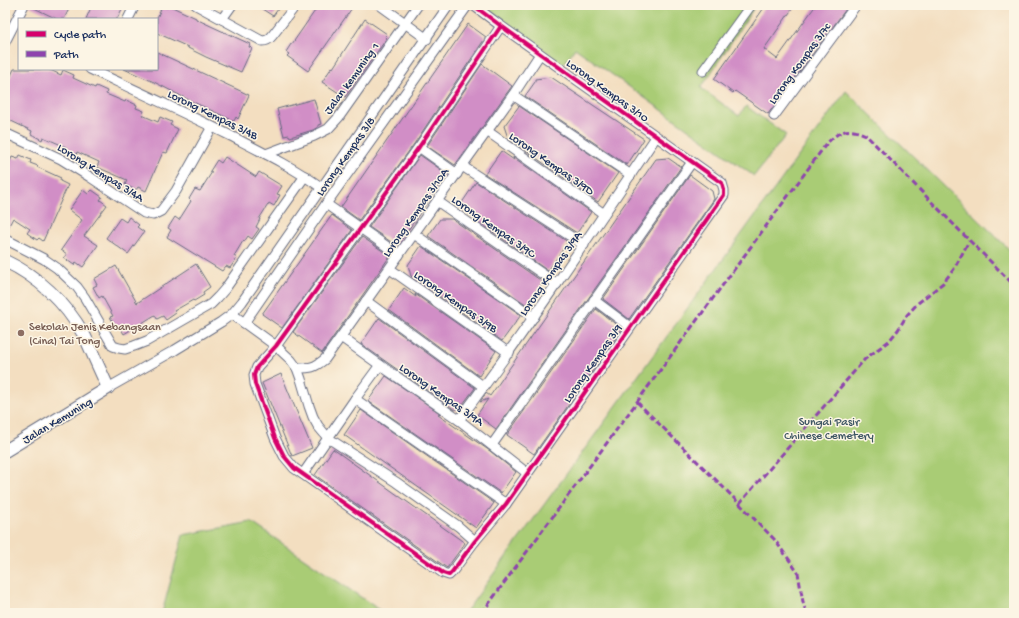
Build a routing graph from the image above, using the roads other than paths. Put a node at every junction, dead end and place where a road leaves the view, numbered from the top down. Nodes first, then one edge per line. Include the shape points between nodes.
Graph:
1 (24, 5) edge
2 (135, 5) edge
3 (196, 5) edge
4 (232, 5) edge
5 (296, 5) edge
6 (380, 5) edge
7 (418, 5) edge
8 (449, 5) edge
9 (468, 5) edge
10 (473, 5) edge
11 (751, 5) edge
12 (856, 5) edge
13 (20, 18) edge
14 (128, 18) edge
15 (222, 19) junction
16 (405, 23) junction
17 (501, 26) junction
18 (15, 33) edge
19 (426, 39) junction
20 (5, 42) edge
21 (540, 54) junction
22 (703, 70) dead end
23 (102, 71) edge
24 (513, 96) junction
25 (774, 116) dead end
26 (212, 127) junction
27 (487, 131) junction
28 (5, 133) edge
29 (656, 137) junction
30 (419, 147) junction
31 (266, 154) junction
32 (692, 162) junction
33 (459, 170) junction
34 (631, 175) junction
35 (305, 176) junction
36 (322, 188) junction
37 (724, 195) joint
38 (437, 201) junction
39 (326, 204) junction
40 (604, 214) junction
41 (360, 228) junction
42 (414, 234) junction
43 (5, 239) edge
44 (584, 245) junction
45 (399, 255) junction
46 (5, 261) edge
47 (390, 269) junction
48 (557, 284) junction
49 (594, 300) junction
50 (366, 301) junction
51 (232, 314) junction
52 (534, 317) junction
53 (244, 323) junction
54 (630, 327) junction
55 (341, 337) junction
56 (276, 346) junction
57 (509, 353) junction
58 (380, 365) junction
59 (297, 368) junction
60 (484, 387) junction
61 (108, 388) junction
62 (355, 399) junction
63 (459, 420) junction
64 (328, 438) junction
65 (492, 445) junction
66 (5, 451) edge
67 (527, 473) junction
68 (303, 474) junction
69 (506, 504) junction
70 (475, 541) junction

1 - 13 street
2 - 14 street
3 - 15 street
4 - 15 street
5 - 15 street via 272,36 262,41
6 - 16 street
7 - 16 street, Jalan kemuning 1
8 - 19 street
9 - 39 street, Lorong Kempas 3/8
10 - 17 street, Lorong Kempas 3/10
11 - 22 street
12 - 25 street, Lorong Kompas 3/7c
16 - 19 street
16 - 31 street, Jalan kemuning 1 via 328,129
17 - 21 street, Lorong Kempas 3/10
17 - 30 street, Lorong Kempas 3/9
18 - 20 street
19 - 36 street
21 - 24 street, Lorong Kempas 3/10A
21 - 29 street, Lorong Kempas 3/10
23 - 26 street, Lorong Kempas 3/4B
24 - 27 street, Lorong Kempas 3/10A
24 - 34 street
26 - 28 street, Lorong Kempas 3/4A via 176,191 161,211 153,215 144,213 61,159
26 - 31 street, Lorong Kempas 3/4B
27 - 33 street, Lorong Kempas 3/10A
27 - 40 street, Lorong Kempas 3/9D
29 - 32 street, Lorong Kempas 3/10
29 - 34 street, Lorong Kompas 3/9A
30 - 33 street
30 - 41 street, Lorong Kempas 3/9
31 - 35 street, Lorong Kempas 3/4B
32 - 37 street, Lorong Kempas 3/10 via 722,183
32 - 49 street
33 - 38 street, Lorong Kempas 3/10A
33 - 44 street
34 - 40 street, Lorong Kompas 3/9A
35 - 36 street, Lorong Kempas 3/4B
35 - 43 street via 225,289 211,304 147,340 125,349 113,346 85,298 67,277 44,259
36 - 51 street
37 - 54 street, Lorong Kempas 3/9
38 - 42 street, Lorong Kempas 3/10A
38 - 48 street, Lorong Kempas 3/9C
39 - 41 street
39 - 53 street, Lorong Kempas 3/8
40 - 44 street, Lorong Kompas 3/9A
41 - 45 street
41 - 56 street, Lorong Kempas 3/9
42 - 45 street, Lorong Kempas 3/10A
42 - 52 street
44 - 48 street, Lorong Kompas 3/9A
45 - 47 street, Lorong Kempas 3/10A
46 - 61 street via 32,276 66,308 85,336
47 - 50 street, Lorong Kempas 3/10A
47 - 57 street, Lorong Kempas 3/9B
48 - 52 street, Lorong Kompas 3/9A
49 - 54 street
49 - 65 street
50 - 55 street, Lorong Kempas 3/10A
50 - 60 street
51 - 53 street
51 - 61 street
52 - 57 street, Lorong Kompas 3/9A
53 - 56 street
54 - 67 street, Lorong Kempas 3/9
55 - 58 street, Lorong Kempas 3/9A
55 - 59 street, Lorong Kempas 3/10A via 325,359 317,365 311,368
56 - 59 street
56 - 68 street, Lorong Kempas 3/9 via 257,368 254,375 255,384 284,456
57 - 60 street, Lorong Kompas 3/9A
58 - 62 street
58 - 63 street, Lorong Kempas 3/9A
59 - 64 street via 313,417
60 - 63 street, Lorong Kompas 3/9A
61 - 66 street, Jalan Kemuning
62 - 64 street
62 - 69 street
63 - 65 street, Lorong Kempas 3/9A
64 - 68 street
64 - 70 street via 396,482
65 - 67 street, Lorong Kempas 3/9A
67 - 69 street, Lorong Kempas 3/9
68 - 70 street, Lorong Kempas 3/9 via 443,573 449,575 452,572
69 - 70 street, Lorong Kempas 3/9

